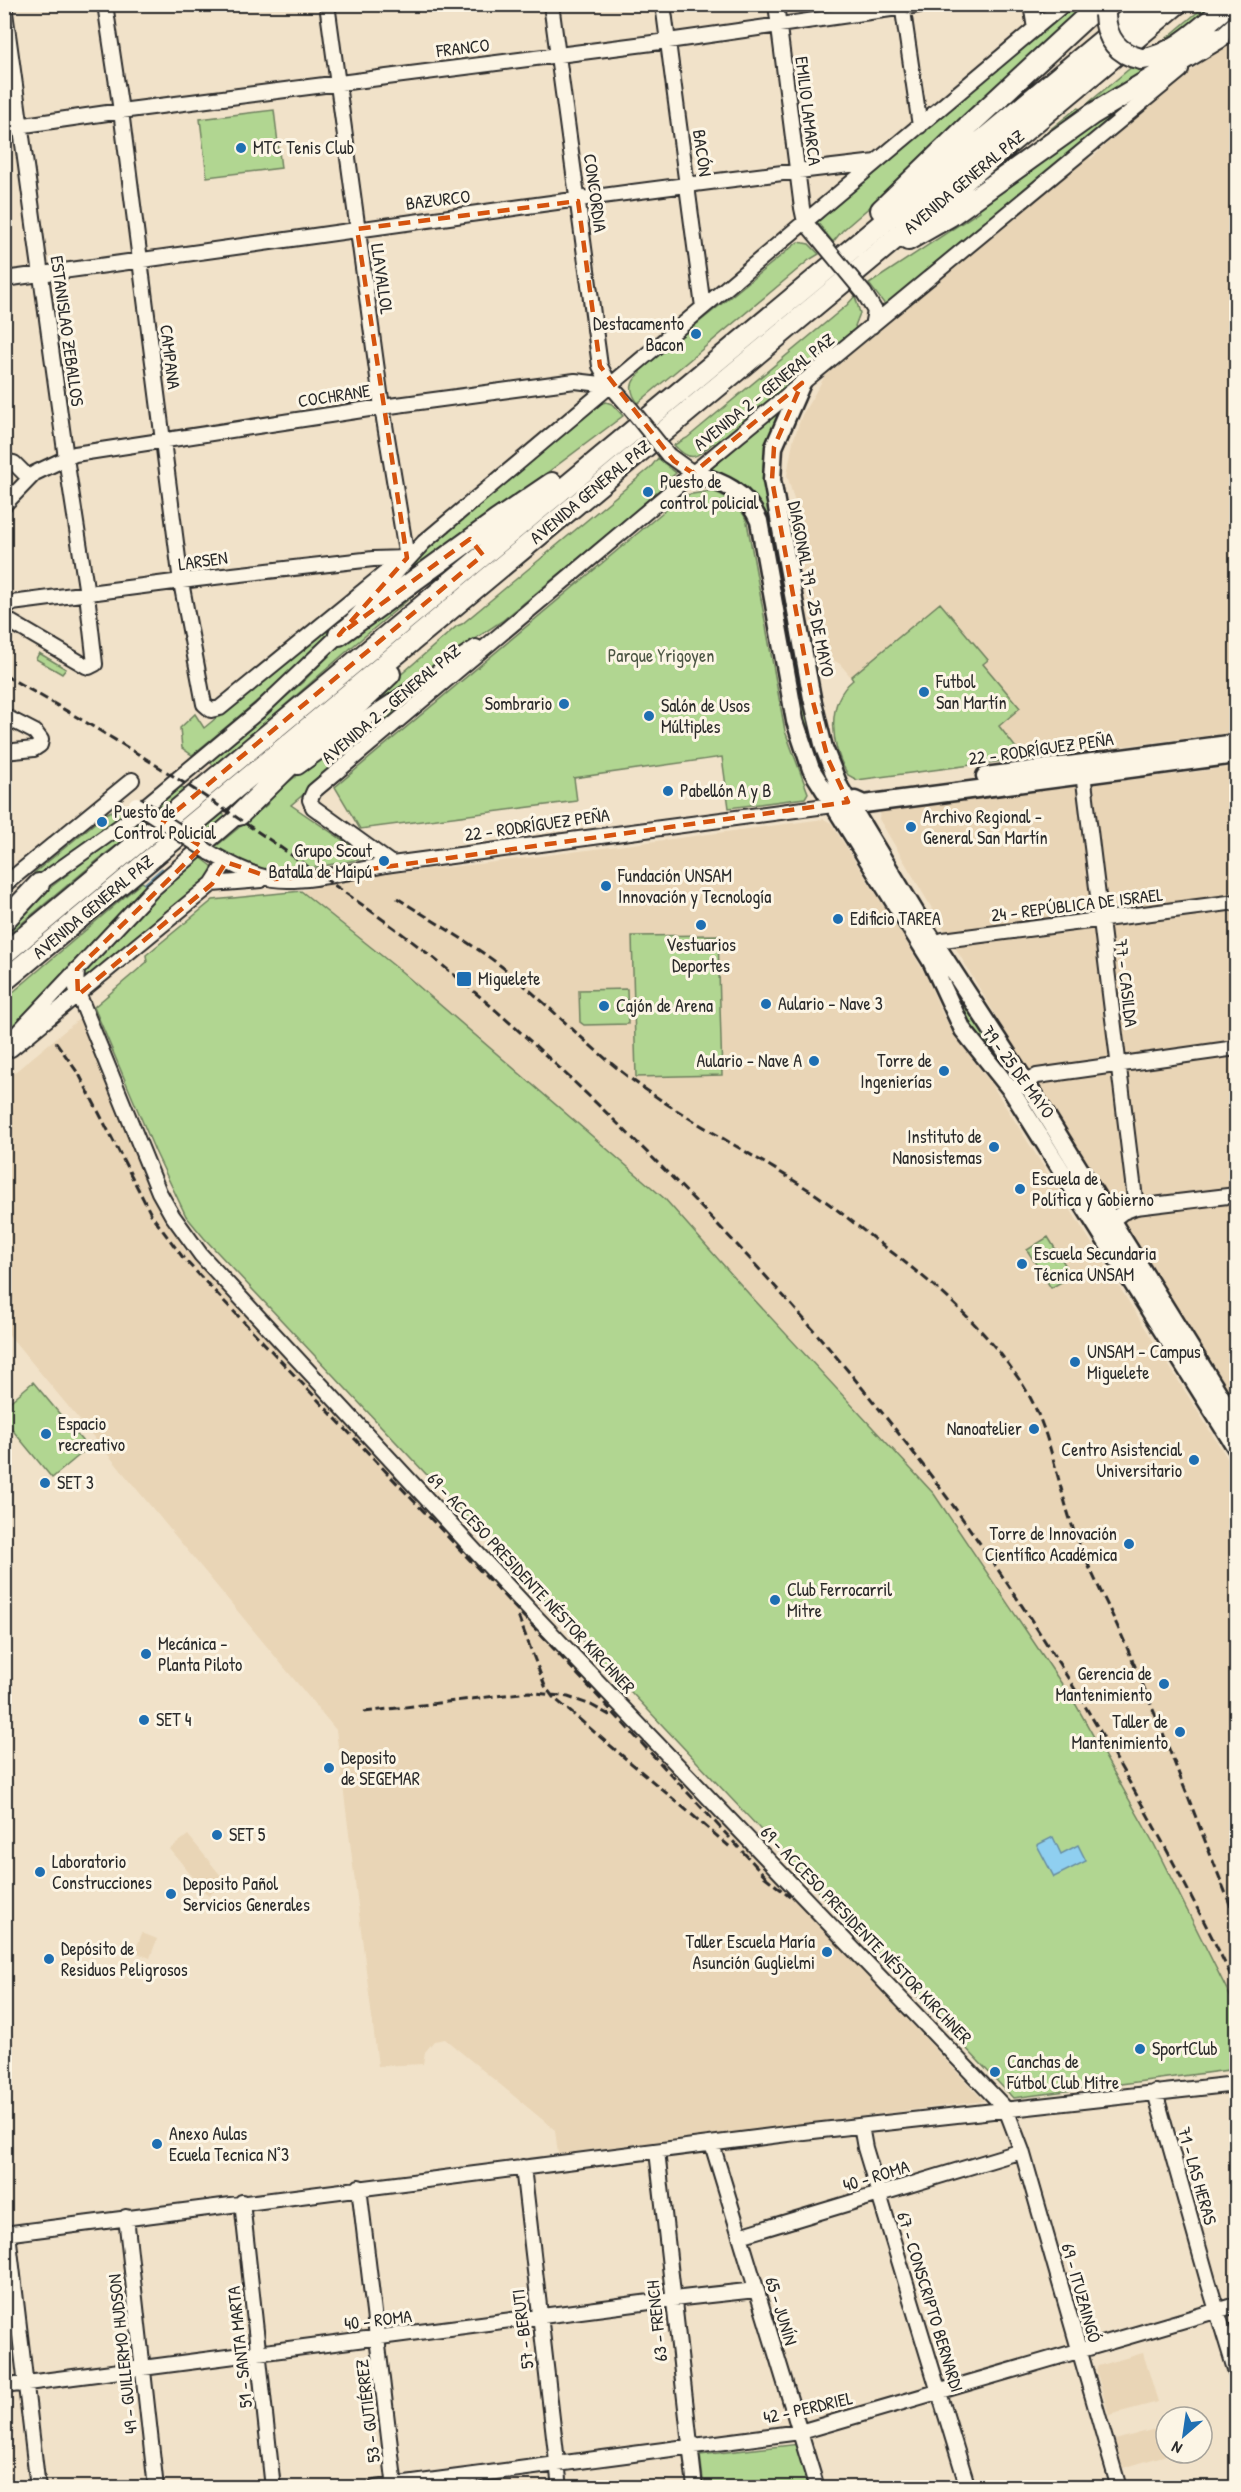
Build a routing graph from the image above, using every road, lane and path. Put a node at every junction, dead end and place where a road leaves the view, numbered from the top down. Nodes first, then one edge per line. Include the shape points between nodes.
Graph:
1 (105, 4) edge
2 (327, 4) edge
3 (551, 4) edge
4 (663, 4) edge
5 (776, 4) edge
6 (926, 4) edge
7 (1031, 4) edge
8 (1064, 4) edge
9 (1132, 4) edge
10 (1146, 4) edge
11 (1177, 4) edge
12 (1229, 4) edge
13 (4, 5) edge
14 (902, 6) edge
15 (1104, 8) edge
16 (1236, 22) edge
17 (779, 26) junction
18 (1035, 29) junction
19 (1219, 38) junction
20 (668, 41) junction
21 (1094, 48) junction
22 (557, 55) junction
23 (338, 82) junction
24 (121, 111) junction
25 (21, 126) junction
26 (920, 126) junction
27 (4, 128) edge
28 (877, 162) junction
29 (798, 171) junction
30 (688, 184) junction
31 (578, 201) junction
32 (805, 222) junction
33 (357, 229) junction
34 (140, 261) junction
35 (832, 265) junction
36 (864, 265) junction
37 (42, 274) junction
38 (4, 279) edge
39 (703, 307) junction
40 (872, 326) junction
41 (802, 382) junction
42 (610, 385) junction
43 (382, 407) junction
44 (632, 431) junction
45 (162, 441) junction
46 (66, 458) junction
47 (4, 461) edge
48 (693, 473) junction
49 (29, 478) junction
50 (4, 505) edge
51 (407, 558) junction
52 (181, 582) junction
53 (87, 594) junction
54 (467, 595) junction
55 (4, 604) edge
56 (4, 618) edge
57 (504, 631) junction
58 (339, 635) junction
59 (4, 716) edge
60 (1236, 743) edge
61 (4, 752) edge
62 (1236, 755) edge
63 (1083, 769) junction
64 (132, 780) dead end
65 (106, 802) junction
66 (845, 802) junction
67 (239, 815) junction
68 (226, 862) junction
69 (392, 864) junction
70 (275, 879) junction
71 (5, 884) edge
72 (39, 884) junction
73 (212, 884) junction
74 (1236, 902) edge
75 (4, 906) edge
76 (1100, 920) junction
77 (4, 921) edge
78 (929, 946) junction
79 (4, 954) edge
80 (77, 969) junction
81 (4, 981) edge
82 (78, 994) junction
83 (60, 1010) junction
84 (94, 1037) junction
85 (4, 1047) edge
86 (1236, 1048) edge
87 (4, 1054) edge
88 (1118, 1063) junction
89 (1018, 1086) junction
90 (1236, 1195) edge
91 (1136, 1207) junction
92 (1111, 1221) junction
93 (1236, 1421) edge
94 (1236, 1448) edge
95 (1236, 2084) edge
96 (1155, 2092) junction
97 (1006, 2109) junction
98 (861, 2126) junction
99 (712, 2144) junction
100 (657, 2151) junction
101 (1022, 2151) junction
102 (523, 2167) junction
103 (359, 2187) junction
104 (879, 2194) junction
105 (242, 2202) junction
106 (126, 2217) junction
107 (6, 2234) edge
108 (740, 2236) junction
109 (756, 2290) junction
110 (673, 2299) junction
111 (1236, 2305) edge
112 (1217, 2311) junction
113 (540, 2317) junction
114 (377, 2338) junction
115 (1078, 2351) junction
116 (260, 2353) junction
117 (142, 2369) junction
118 (1236, 2373) edge
119 (25, 2383) junction
120 (4, 2386) edge
121 (938, 2392) junction
122 (800, 2432) junction
123 (689, 2447) junction
124 (556, 2463) junction
125 (395, 2486) edge
126 (38, 2487) edge
127 (156, 2487) edge
128 (273, 2487) edge
129 (375, 2487) edge
130 (560, 2487) edge
131 (694, 2487) edge
132 (817, 2487) edge
133 (968, 2487) edge
134 (1119, 2487) edge

1 - 24 street, CAMPANA
2 - 23 street, LLAVALLOL
3 - 22 street, CONCORDIA
4 - 20 street, BACÓN
5 - 17 street, EMILIO LAMARCA
6 - 14 street, FRANCO
7 - 18 street
8 - 18 street
9 - 21 highway
10 - 21 highway, AVENIDA GENERAL PAZ
11 - 36 highway, AVENIDA GENERAL PAZ
12 - 15 highway, bridge via 1175,47 1159,56 1141,59 1114,45 1105,26
13 - 25 street, ESTANISLAO ZEBALLOS
14 - 17 street, FRANCO
14 - 26 street
15 - 35 highway via 892,199
16 - 19 street, AVENIDA 2 - GENERAL PAZ
17 - 20 street, FRANCO
17 - 29 street, EMILIO LAMARCA
18 - 26 street
19 - 36 highway via 1090,115 950,216
19 - 40 street, AVENIDA 2 - GENERAL PAZ
20 - 22 street, FRANCO
20 - 30 street, BACÓN
21 - 35 highway, AVENIDA GENERAL PAZ
22 - 23 street, FRANCO
22 - 31 street, CONCORDIA
23 - 24 street, FRANCO
23 - 33 street, LLAVALLOL
24 - 25 street, FRANCO
24 - 34 street, CAMPANA
25 - 27 street, FRANCO
25 - 37 street, ESTANISLAO ZEBALLOS
26 - 28 street
28 - 29 street, BAZURCO
28 - 32 street
29 - 30 street, BAZURCO
29 - 32 street, EMILIO LAMARCA
30 - 31 street, BAZURCO
30 - 39 street, BACÓN
31 - 33 street, BAZURCO
31 - 42 street, CONCORDIA via 600,366
32 - 39 street
32 - 40 street, bridge via 864,293 875,311
33 - 34 street, BAZURCO
33 - 43 street, LLAVALLOL
34 - 37 street, BAZURCO
34 - 45 street, CAMPANA
35 - 44 highway, AVENIDA GENERAL PAZ
36 - 54 highway, AVENIDA GENERAL PAZ
37 - 38 street, BAZURCO
37 - 46 street, ESTANISLAO ZEBALLOS
39 - 42 street
40 - 41 street, AVENIDA 2 - GENERAL PAZ
41 - 48 street, AVENIDA 2 - GENERAL PAZ
41 - 66 main road, DIAGONAL 79 - 25 DE MAYO via 774,447 772,480 814,708
42 - 43 street, COCHRANE via 575,381
42 - 48 street, CONCORDIA, bridge via 668,455
42 - 51 street
43 - 45 street, COCHRANE
43 - 51 street, LLAVALLOL
44 - 58 highway via 496,520
44 - 79 highway, AVENIDA GENERAL PAZ
45 - 46 street, COCHRANE
45 - 52 street, CAMPANA
46 - 49 street, COCHRANE
46 - 53 street, ESTANISLAO ZEBALLOS
47 - 49 street via 14,463
48 - 57 street, AVENIDA 2 - GENERAL PAZ
48 - 66 main road via 728,485 753,508 759,521 801,744 811,769
49 - 50 street, COCHRANE
51 - 52 street, LARSEN
51 - 52 street, CAMPANA via 389,567 220,708 211,710 202,700
51 - 58 street
52 - 53 street, LARSEN
53 - 55 street, LARSEN
53 - 56 street, ESTANISLAO ZEBALLOS via 96,661 93,667
54 - 67 highway via 376,688
54 - 81 highway, AVENIDA GENERAL PAZ
57 - 67 street, AVENIDA GENERAL PAZ via 361,722
57 - 69 street, AVENIDA 2 - GENERAL PAZ via 314,791 310,800 317,811
58 - 72 street via 260,710 158,797 94,848
59 - 61 street via 40,736 40,745 34,748
60 - 63 main road, 22 - RODRÍGUEZ PEÑA
62 - 63 main road, 22 - RODRÍGUEZ PEÑA
63 - 66 main road, 22 - RODRÍGUEZ PEÑA via 864,804
63 - 76 street, 77 - CASILDA
64 - 65 street
65 - 68 street, 22 - RODRÍGUEZ PEÑA, bridge via 121,798 136,804
65 - 71 street
66 - 69 street, 22 - RODRÍGUEZ PEÑA
66 - 78 main road, 79 - 25 DE MAYO
67 - 80 street, AVENIDA GENERAL PAZ via 153,889
68 - 70 street, 22 - RODRÍGUEZ PEÑA
68 - 73 street
69 - 70 street, 22 - RODRÍGUEZ PEÑA
70 - 73 street
72 - 75 street
72 - 77 highway
73 - 82 street
74 - 76 street, 24 - REPÚBLICA DE ISRAEL
76 - 78 street, 24 - REPÚBLICA DE ISRAEL via 943,940
76 - 88 street, 77 - CASILDA
78 - 89 main road, 79 - 25 DE MAYO
78 - 89 main road, 79 - 25 DE MAYO via 963,1030
80 - 82 street
80 - 85 street, AVENIDA GENERAL PAZ
82 - 83 street
82 - 84 street, 69 - ACCESO PRESIDENTE NÉSTOR KIRCHNER
83 - 84 street, 69 - ACCESO PRESIDENTE NÉSTOR KIRCHNER via 78,1013
83 - 87 street
84 - 97 street, 69 - ACCESO PRESIDENTE NÉSTOR KIRCHNER via 159,1192 201,1255 529,1609
86 - 88 street
88 - 89 street via 1037,1076
88 - 91 street, 77 - CASILDA
89 - 92 main road, 79 - 25 DE MAYO
89 - 94 main road, 79 - 25 DE MAYO
90 - 91 street
91 - 92 street
92 - 93 main road, 79 - 25 DE MAYO
95 - 96 street
96 - 97 street
96 - 112 street, 71 - LAS HERAS
97 - 98 street
97 - 101 street, 69 - ITUZAINGÓ
98 - 99 street
98 - 104 street, 67 - CONSCRIPTO BERNARDI
99 - 100 street
99 - 108 street, 65 - JUNÍN
100 - 102 street
100 - 110 street, 63 - FRENCH
101 - 104 street, 40 - ROMA
101 - 115 street, 69 - ITUZAINGÓ
102 - 103 street
102 - 113 street, 57 - BERUTI
103 - 105 street
103 - 114 street, 53 - GUTIÉRREZ
104 - 108 street, 40 - ROMA
104 - 121 street, 67 - CONSCRIPTO BERNARDI
105 - 106 street
105 - 116 street, 51 - SANTA MARTA
106 - 107 street
106 - 117 street, 49 - GUILLERMO HUDSON
107 - 119 street
108 - 109 street, 65 - JUNÍN
109 - 110 street, 40 - ROMA
109 - 122 street, 65 - JUNÍN
110 - 113 street, 40 - ROMA
110 - 123 street, 63 - FRENCH
111 - 112 street, 42 - PERDRIEL
112 - 115 street, 42 - PERDRIEL
112 - 118 street, 71 - LAS HERAS
113 - 114 street, 40 - ROMA
113 - 124 street, 57 - BERUTI
114 - 116 street, 40 - ROMA
114 - 125 street, 53 - GUTIÉRREZ
115 - 121 street, 42 - PERDRIEL
115 - 134 street, 69 - ITUZAINGÓ
116 - 117 street, 40 - ROMA
116 - 128 street, 51 - SANTA MARTA
117 - 119 street, 40 - ROMA
117 - 127 street, 49 - GUILLERMO HUDSON
119 - 120 street, 40 - ROMA
119 - 126 street
121 - 122 street, 42 - PERDRIEL
121 - 133 street, 67 - CONSCRIPTO BERNARDI
122 - 123 street, 42 - PERDRIEL
122 - 132 street, 65 - JUNÍN
123 - 124 street, 42 - PERDRIEL
123 - 131 street, 63 - FRENCH
124 - 125 street, 42 - PERDRIEL
124 - 130 street, 57 - BERUTI
125 - 129 street, 42 - PERDRIEL

